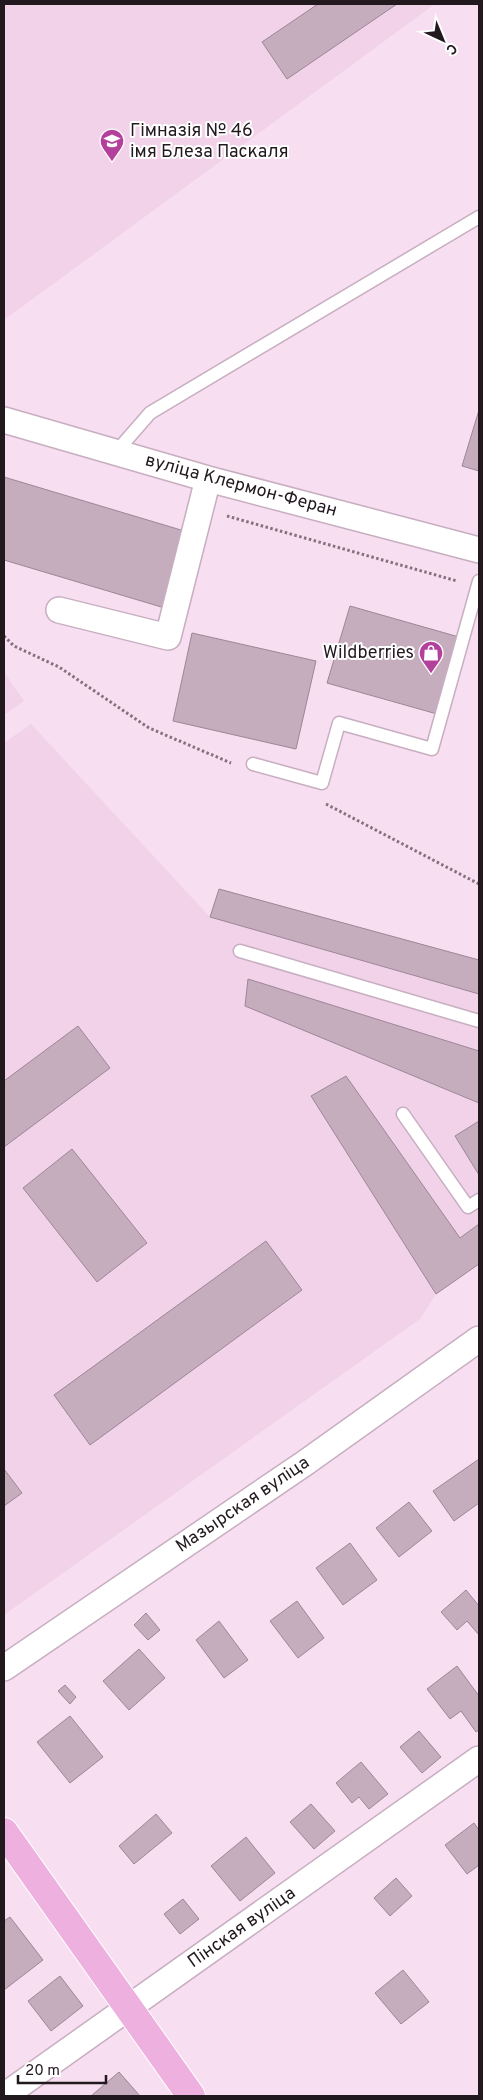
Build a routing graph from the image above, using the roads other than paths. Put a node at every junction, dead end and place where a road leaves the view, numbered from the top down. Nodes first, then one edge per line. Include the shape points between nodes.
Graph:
1 (479, 217) edge
2 (4, 420) edge
3 (116, 452) junction
4 (208, 479) junction
5 (479, 550) edge
6 (478, 584) edge
7 (59, 610) dead end
8 (253, 764) dead end
9 (240, 951) dead end
10 (479, 1021) edge
11 (403, 1114) dead end
12 (479, 1200) edge
13 (479, 1339) edge
14 (4, 1668) edge
15 (479, 1759) edge
16 (4, 1832) edge
17 (128, 2007) junction
18 (4, 2096) edge
19 (191, 2096) edge

1 - 3 lane via 150,414
2 - 3 street, вуліца Клермон-Феран
3 - 4 street, вуліца Клермон-Феран
4 - 5 street, вуліца Клермон-Феран
4 - 7 street via 168,638
6 - 8 lane via 432,749 339,723 322,783
9 - 10 lane
11 - 12 lane via 468,1207
13 - 14 street, Мазырская вуліца via 305,1463
15 - 17 street, Пінская вуліца
16 - 17 main road
17 - 18 street, Пінская вуліца
17 - 19 main road

